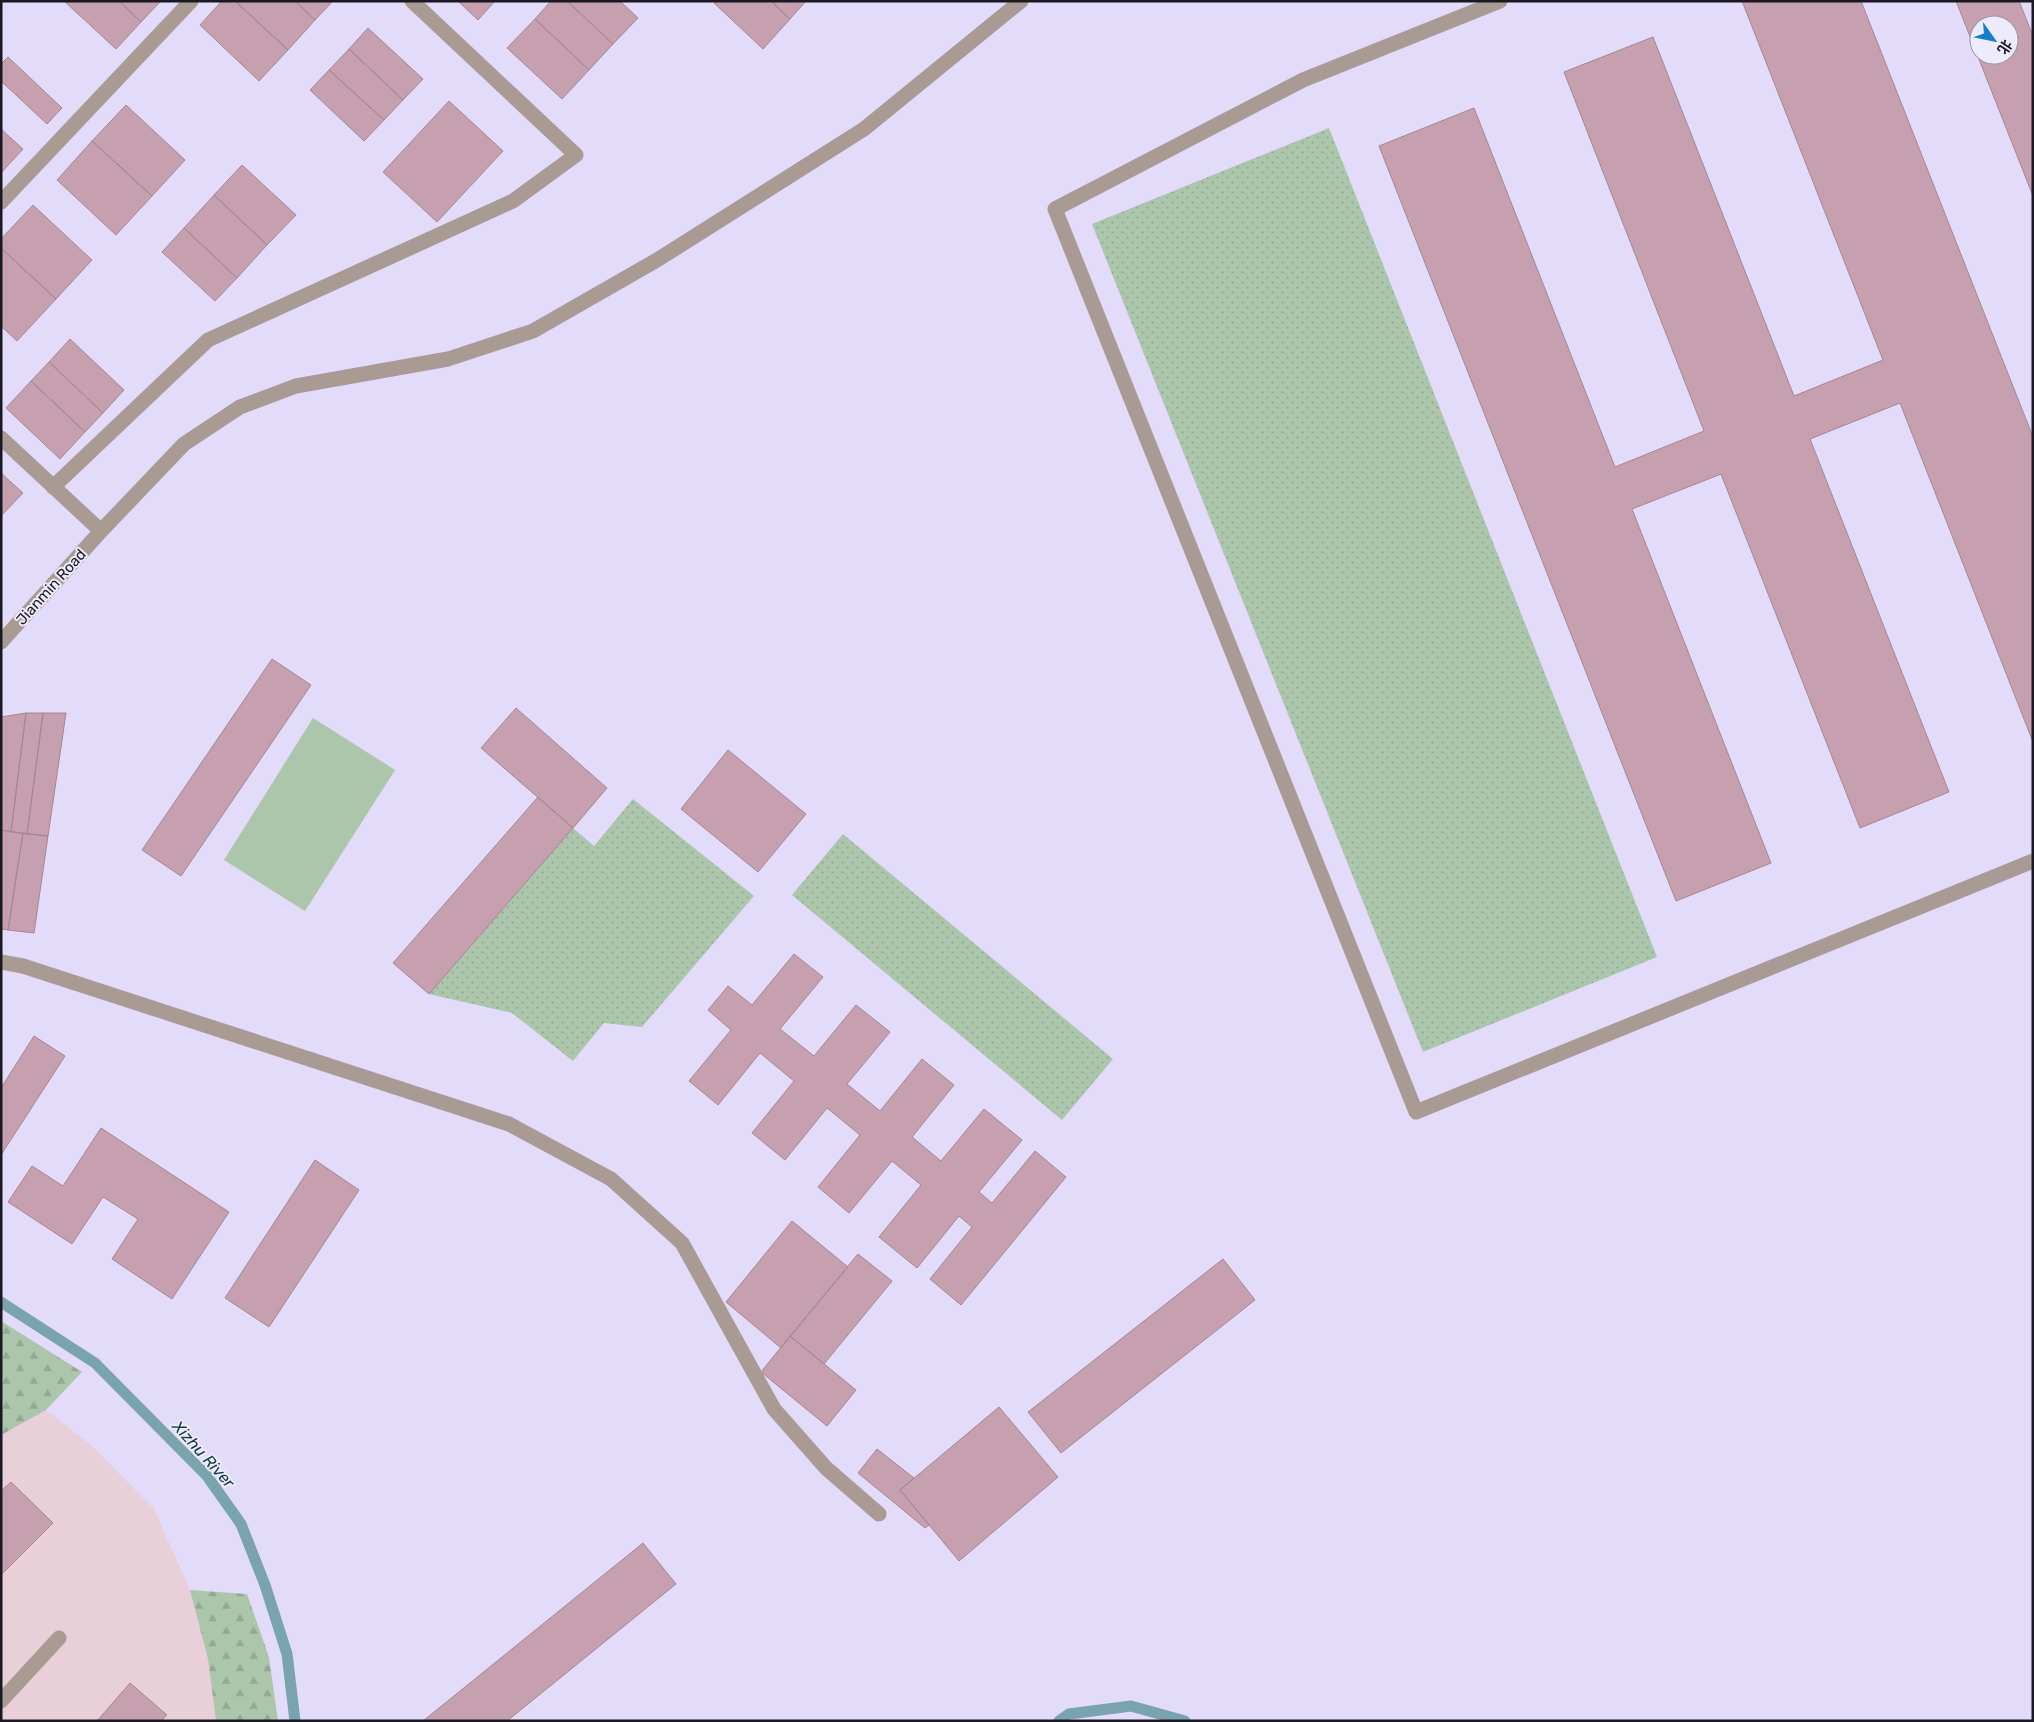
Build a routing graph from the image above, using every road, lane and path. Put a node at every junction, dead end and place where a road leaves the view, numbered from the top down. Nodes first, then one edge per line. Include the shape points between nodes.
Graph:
1 (191, 1) edge
2 (412, 1) edge
3 (1021, 1) edge
4 (1500, 1) edge
5 (1, 202) edge
6 (1, 438) edge
7 (53, 486) junction
8 (101, 531) junction
9 (1, 642) edge
10 (2033, 861) edge
11 (1, 962) edge
12 (879, 1514) dead end
13 (59, 1638) dead end
14 (1, 1702) edge

1 - 5 street
2 - 7 street via 576,155 513,201 208,340
3 - 8 street, Jianmin Road via 864,129 657,260 533,330 448,359 296,386 240,407 184,444
4 - 10 street via 1303,80 1055,209 1416,1112
6 - 7 street
7 - 8 street
8 - 9 street, Jianmin Road
11 - 12 street via 23,966 509,1124 611,1179 682,1243 774,1409 826,1468
13 - 14 street

